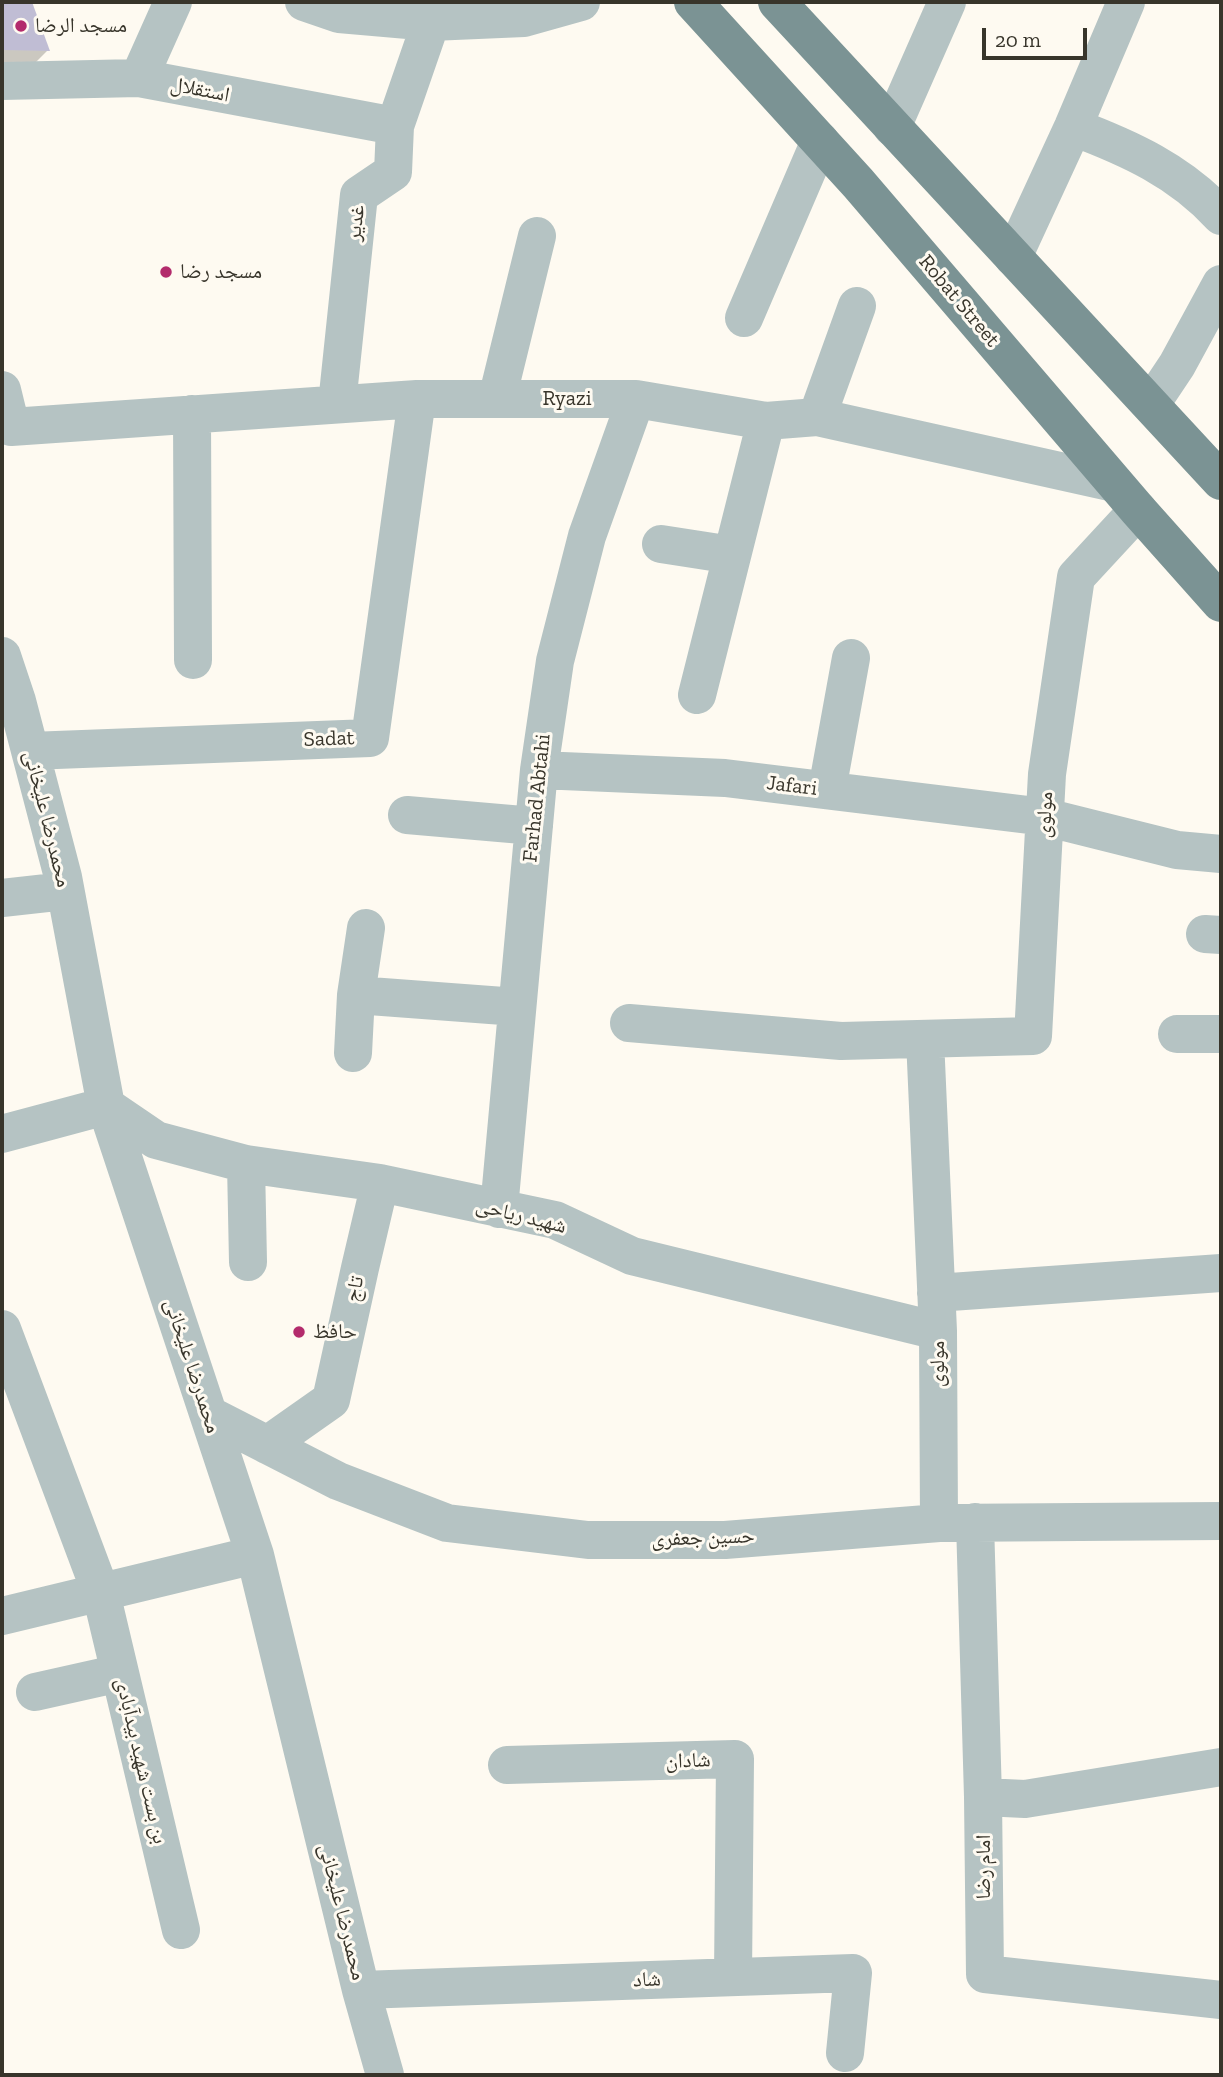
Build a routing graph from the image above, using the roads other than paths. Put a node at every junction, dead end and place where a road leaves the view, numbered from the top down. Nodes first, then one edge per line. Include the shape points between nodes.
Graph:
1 (173, 2) edge
2 (304, 2) edge
3 (581, 2) edge
4 (693, 2) edge
5 (777, 2) edge
6 (947, 2) edge
7 (1126, 2) edge
8 (431, 22) junction
9 (139, 78) junction
10 (2, 80) edge
11 (396, 126) junction
12 (892, 127) junction
13 (1073, 127) junction
14 (820, 141) junction
15 (858, 183) junction
16 (1221, 216) edge
17 (537, 236) dead end
18 (1013, 257) junction
19 (1221, 284) edge
20 (857, 306) dead end
21 (744, 318) dead end
22 (2, 390) edge
23 (417, 399) junction
24 (497, 399) junction
25 (636, 399) junction
26 (337, 404) junction
27 (1151, 404) junction
28 (192, 414) junction
29 (817, 417) junction
30 (766, 421) junction
31 (6, 441) edge
32 (1221, 481) edge
33 (1126, 497) junction
34 (661, 544) dead end
35 (732, 555) junction
36 (1221, 603) edge
37 (2, 656) edge
38 (851, 658) dead end
39 (193, 660) dead end
40 (697, 695) dead end
41 (30, 751) junction
42 (538, 770) junction
43 (827, 790) junction
44 (407, 815) dead end
45 (1045, 817) junction
46 (534, 826) junction
47 (1221, 854) edge
48 (65, 891) junction
49 (2, 898) edge
50 (366, 928) dead end
51 (356, 995) junction
52 (517, 1007) junction
53 (629, 1023) dead end
54 (1177, 1034) dead end
55 (1221, 1034) edge
56 (925, 1039) junction
57 (353, 1053) dead end
58 (106, 1106) junction
59 (2, 1134) edge
60 (246, 1164) junction
61 (380, 1183) junction
62 (499, 1209) junction
63 (248, 1262) dead end
64 (1221, 1273) edge
65 (936, 1293) junction
66 (2, 1329) edge
67 (938, 1331) junction
68 (209, 1415) junction
69 (267, 1445) junction
70 (1221, 1521) edge
71 (957, 1522) junction
72 (255, 1555) junction
73 (101, 1592) junction
74 (2, 1616) edge
75 (120, 1673) junction
76 (35, 1692) dead end
77 (507, 1765) dead end
78 (1221, 1767) edge
79 (983, 1797) junction
80 (181, 1930) dead end
81 (733, 1977) junction
82 (360, 1990) junction
83 (1221, 2000) edge
84 (845, 2053) dead end
85 (385, 2075) edge

1 - 9 street
2 - 8 street via 339,13
3 - 8 street via 524,18
4 - 14 main road, Robat Street
5 - 12 main road
6 - 12 street
7 - 13 street
8 - 11 street, غدیر
9 - 10 street, استقلال
9 - 11 street, استقلال
11 - 26 street, غدیر via 393,172 359,195
12 - 15 main road
12 - 18 main road
13 - 16 street via 1121,145 1165,169
13 - 18 street
14 - 15 main road, Robat Street
14 - 21 street
15 - 33 main road, Robat Street
17 - 24 street
18 - 27 main road
19 - 27 street
20 - 29 street
22 - 31 street
23 - 24 street, Ryazi
23 - 26 street, Ryazi
23 - 41 street, Sadat via 370,738
24 - 25 street, Ryazi
25 - 30 street, Ryazi
25 - 42 street, Farhad Abtahi via 584,549 555,661
26 - 28 street, Ryazi
27 - 32 main road
28 - 31 street, Ryazi
28 - 39 street
29 - 30 street, Ryazi
29 - 33 street, Ryazi
30 - 35 street
33 - 36 main road, Robat Street
33 - 45 street, مولوی via 1076,578
34 - 35 street
35 - 40 street
37 - 41 street, محمدرضا علیخانی
38 - 43 street
41 - 48 street, محمدرضا علیخانی
42 - 43 street, Jafari via 725,778
42 - 46 street, Farhad Abtahi
43 - 45 street, Jafari
44 - 46 street
45 - 47 street, Jafari via 1177,850
45 - 56 street, مولوی via 1033,1036
46 - 52 street, Farhad Abtahi
48 - 49 street
48 - 58 street, محمدرضا علیخانی
50 - 51 street
51 - 52 street
51 - 57 street
52 - 62 street, Farhad Abtahi
53 - 56 street, مولوی via 841,1041
54 - 55 street
56 - 65 street, مولوی
58 - 59 street
58 - 60 street, شهید ریاحی via 156,1140
58 - 68 street, محمدرضا علیخانی
60 - 61 street, شهید ریاحی
60 - 63 street
61 - 62 street, شهید ریاحی
61 - 69 street, تاج via 331,1400
62 - 67 street, شهید ریاحی via 555,1220 632,1256
64 - 65 street
65 - 67 street, مولوی
66 - 73 street, بن بست شهید بیدآبادی
67 - 71 street, مولوی
68 - 69 street, حسین جعفری
68 - 72 street, محمدرضا علیخانی
69 - 71 street, حسین جعفری via 338,1481 447,1523 588,1540 725,1540
70 - 71 street, حسین جعفری
71 - 79 street, امام رضا
72 - 73 street
72 - 82 street, محمدرضا علیخانی
73 - 74 street
73 - 75 street, بن بست شهید بیدآبادی
75 - 76 street
75 - 80 street, بن بست شهید بیدآبادی
77 - 81 street, شادان via 735,1759
78 - 79 street via 1025,1799
79 - 83 street, امام رضا via 985,1974
81 - 82 street, شاد
81 - 84 street, شاد via 853,1973
82 - 85 street, محمدرضا علیخانی

